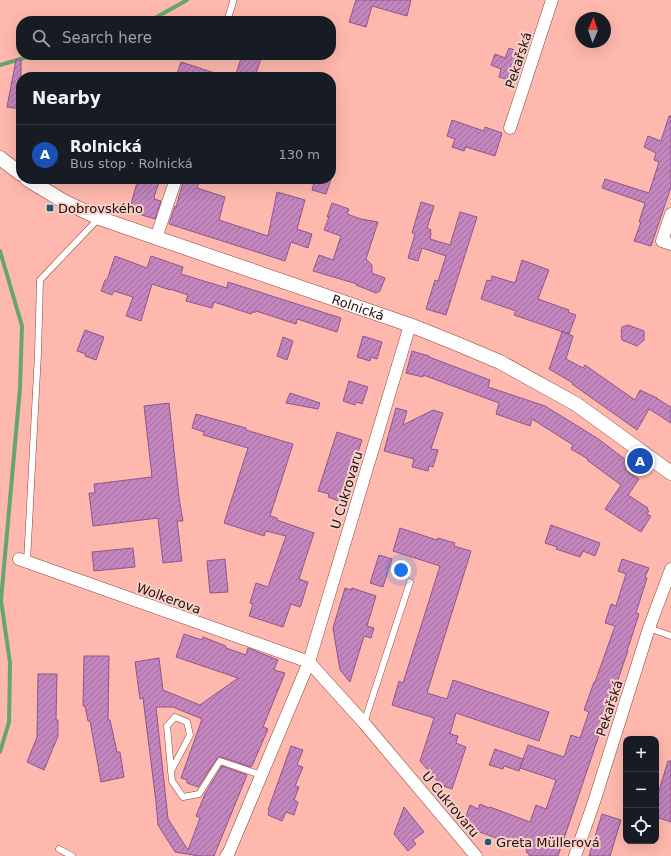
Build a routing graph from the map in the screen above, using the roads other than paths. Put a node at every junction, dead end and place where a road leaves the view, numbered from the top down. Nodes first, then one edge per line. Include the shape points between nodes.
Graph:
1 (552, 0) edge
2 (233, 1) edge
3 (228, 16) edge
4 (510, 128) dead end
5 (0, 158) edge
6 (16, 170) edge
7 (36, 184) edge
8 (174, 184) edge
9 (671, 214) edge
10 (100, 218) junction
11 (156, 238) junction
12 (671, 244) edge
13 (410, 326) junction
14 (671, 473) edge
15 (23, 561) joint
16 (671, 569) edge
17 (410, 582) dead end
18 (649, 628) junction
19 (671, 636) edge
20 (309, 662) junction
21 (364, 724) junction
22 (171, 771) junction
23 (261, 776) junction
24 (59, 849) dead end
25 (72, 856) edge
26 (226, 856) edge
27 (476, 856) edge
28 (575, 856) edge

1 - 4 street, Pekařská
2 - 3 lane
5 - 6 street
7 - 10 street, Rolnická via 63,201
8 - 11 street
9 - 12 street via 662,241
10 - 11 street, Rolnická
10 - 15 lane via 40,280 38,354
11 - 13 street, Rolnická
13 - 14 street, Rolnická via 500,362 569,400
13 - 20 street, U Cukrovaru
15 - 20 street, Wolkerova
16 - 18 street, Pekařská
17 - 21 lane
18 - 19 lane
18 - 28 street, Pekařská
20 - 21 street, U Cukrovaru
20 - 23 street, U Cukrovaru
21 - 27 street, U Cukrovaru
22 - 22 lane via 167,726 175,717 187,722 190,735
22 - 23 lane via 172,781 183,798 199,794 220,761
23 - 26 street, U Cukrovaru
24 - 25 lane

